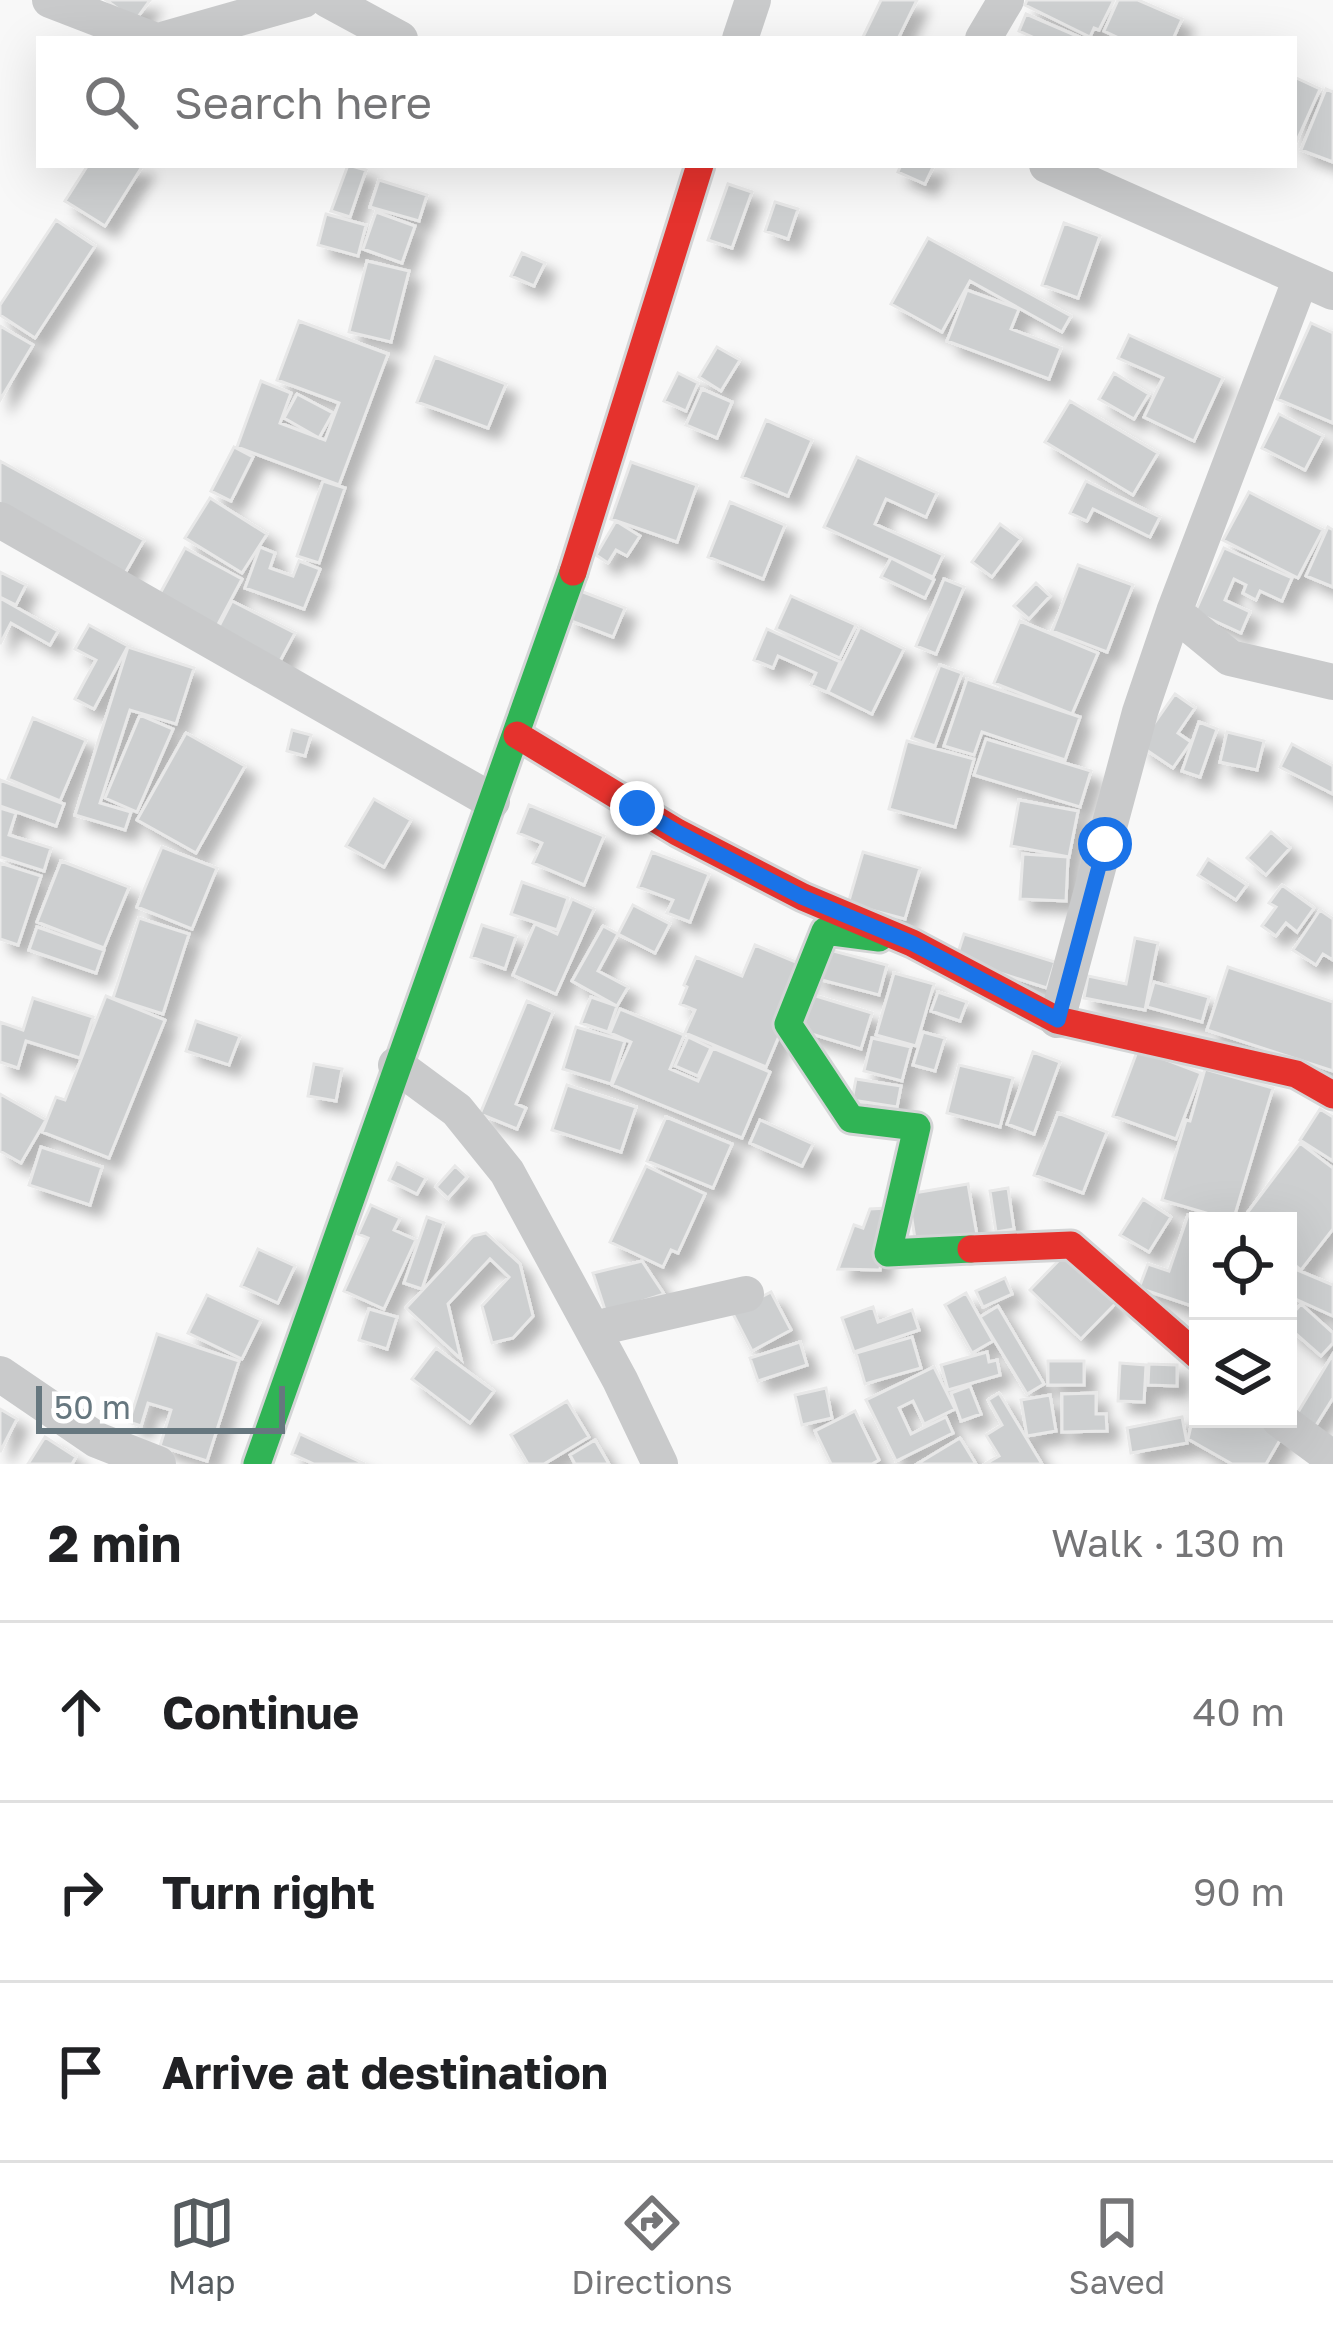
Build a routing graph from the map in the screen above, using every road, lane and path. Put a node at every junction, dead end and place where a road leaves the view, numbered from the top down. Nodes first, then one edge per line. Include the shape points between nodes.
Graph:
1 (50, 0) edge
2 (303, 0) edge
3 (328, 0) edge
4 (753, 0) edge
5 (1006, 0) edge
6 (144, 36) edge
7 (176, 36) edge
8 (394, 36) edge
9 (741, 36) edge
10 (985, 36) edge
11 (699, 168) edge
12 (1054, 168) edge
13 (1317, 285) edge
14 (0, 520) edge
15 (1174, 612) junction
16 (1333, 682) edge
17 (517, 735) junction
18 (492, 801) junction
19 (912, 943) junction
20 (1058, 1020) junction
21 (396, 1065) junction
22 (1333, 1095) edge
23 (746, 1294) dead end
24 (593, 1329) junction
25 (1189, 1348) edge
26 (0, 1374) edge
27 (1291, 1428) edge
28 (93, 1452) edge
29 (1333, 1459) edge
30 (158, 1464) edge
31 (257, 1464) edge
32 (661, 1464) edge

1 - 6 street
2 - 7 street
3 - 8 street
4 - 9 street
5 - 10 street
11 - 17 street
12 - 13 street
13 - 15 street
14 - 18 street
15 - 16 street via 1230,658
15 - 20 street
17 - 18 street
17 - 19 street via 677,832
18 - 21 street
19 - 20 street
19 - 25 street via 825,931 788,1024 850,1119 917,1127 888,1253 1071,1245
20 - 22 street via 1296,1074
21 - 24 street via 458,1110 508,1172
21 - 31 street
23 - 24 street
24 - 32 street
26 - 28 street
27 - 29 street
28 - 30 street

